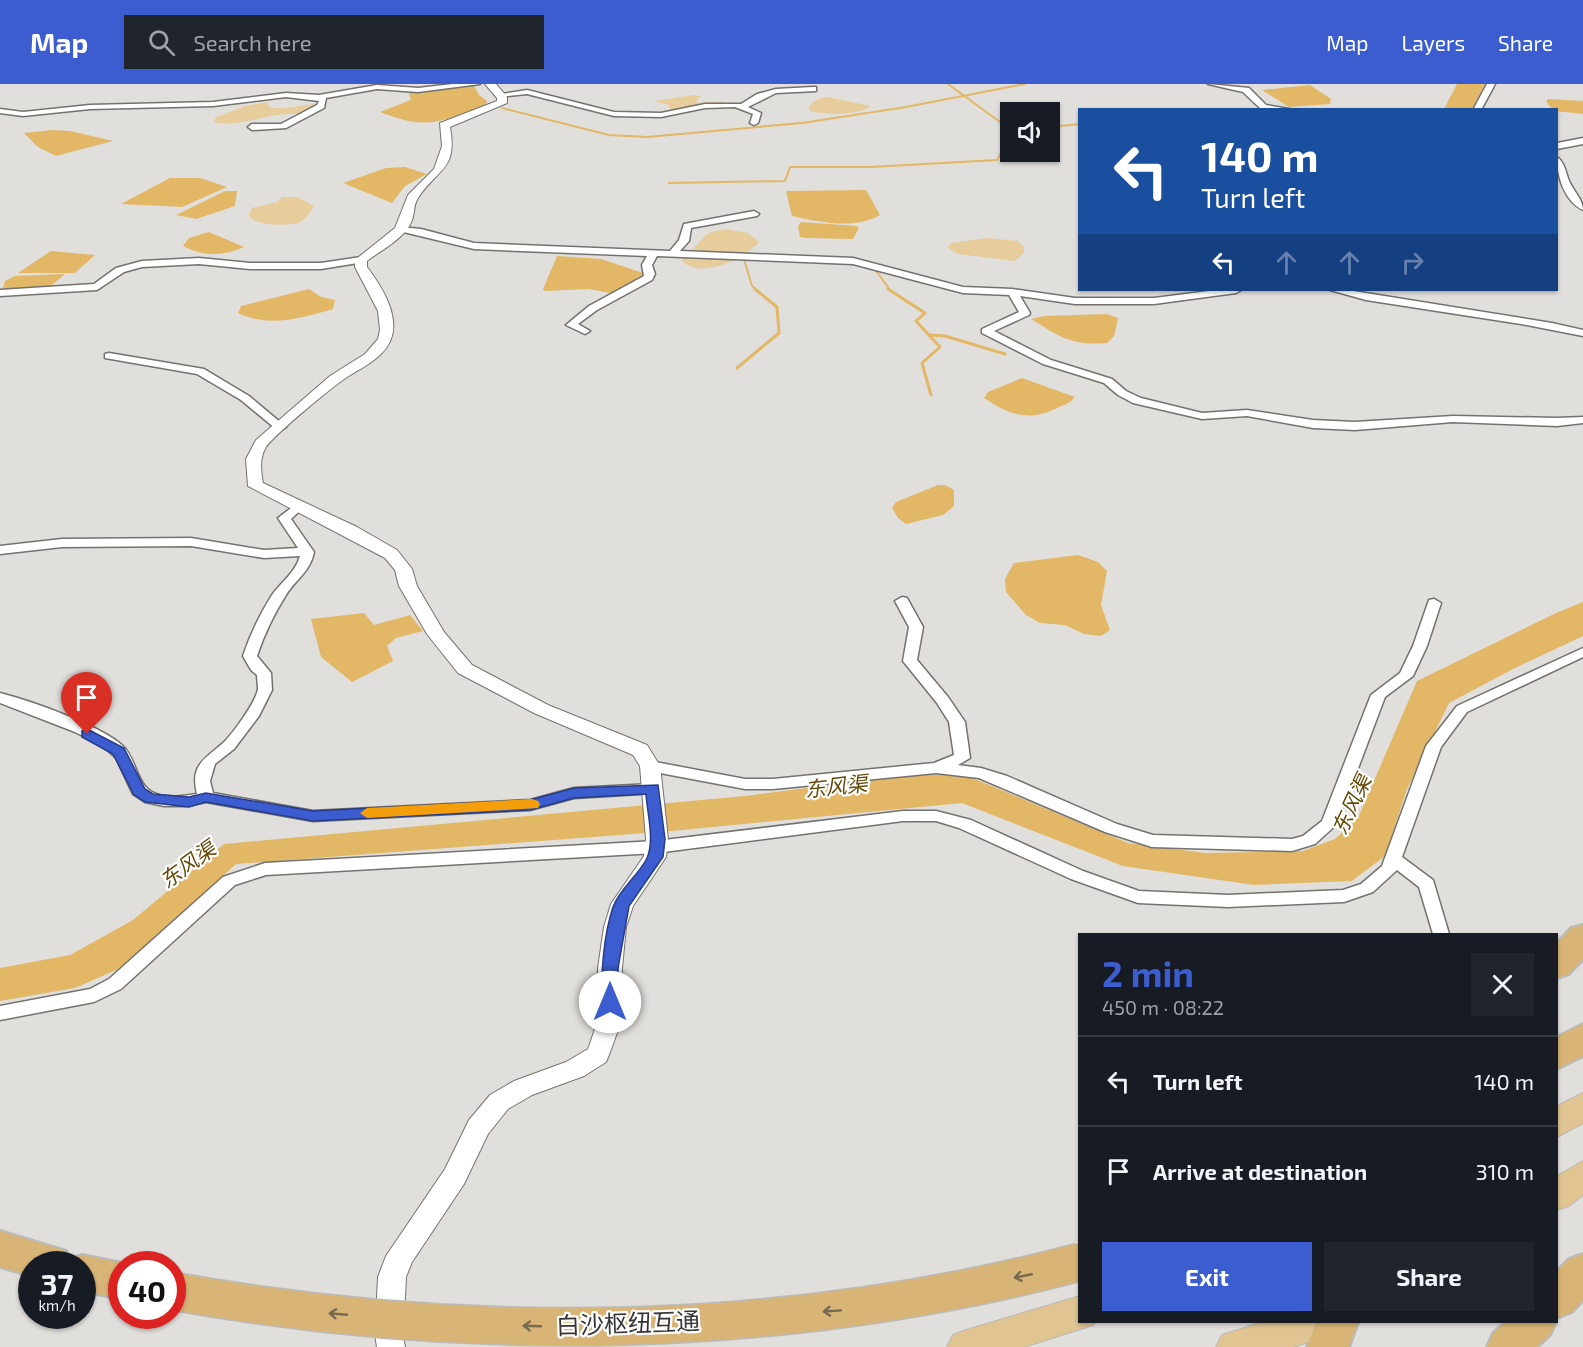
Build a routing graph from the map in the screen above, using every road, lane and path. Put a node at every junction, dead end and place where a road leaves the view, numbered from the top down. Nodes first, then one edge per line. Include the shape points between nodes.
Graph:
1 (476, 84) edge
2 (1212, 84) edge
3 (1491, 84) edge
4 (495, 89) edge
5 (813, 90) dead end
6 (319, 97) junction
7 (45, 102) dead end
8 (743, 106) junction
9 (1273, 108) edge
10 (1478, 108) edge
11 (0, 111) edge
12 (53, 111) junction
13 (754, 123) dead end
14 (252, 127) dead end
15 (1583, 141) edge
16 (1558, 146) edge
17 (1558, 162) edge
18 (1583, 207) edge
19 (754, 214) dead end
20 (400, 230) junction
21 (674, 252) junction
22 (654, 253) junction
23 (361, 261) junction
24 (1229, 291) edge
25 (1341, 291) edge
26 (1012, 292) junction
27 (0, 293) edge
28 (585, 331) dead end
29 (1583, 333) edge
30 (109, 356) dead end
31 (1583, 420) edge
32 (280, 427) junction
33 (299, 506) junction
34 (0, 550) edge
35 (307, 552) junction
36 (902, 601) dead end
37 (1434, 603) dead end
38 (1583, 652) edge
39 (0, 698) edge
40 (651, 766) junction
41 (936, 768) junction
42 (653, 794) junction
43 (206, 797) junction
44 (656, 843) junction
45 (1393, 859) junction
46 (1441, 933) edge
47 (1583, 937) edge
48 (1558, 964) edge
49 (0, 1013) edge
50 (1583, 1038) edge
51 (1558, 1054) edge
52 (1583, 1106) edge
53 (1558, 1122) edge
54 (1583, 1176) edge
55 (1558, 1194) edge
56 (0, 1249) edge
57 (18, 1254) edge
58 (1078, 1263) edge
59 (1583, 1272) edge
60 (186, 1294) edge
61 (1558, 1298) edge
62 (1078, 1314) edge
63 (1317, 1323) edge
64 (1337, 1323) edge
65 (1534, 1323) edge
66 (391, 1347) edge
67 (966, 1347) edge
68 (1235, 1347) edge
69 (1328, 1347) edge
70 (1508, 1347) edge

1 - 6 street via 418,90 377,87
2 - 9 street via 1246,90 1264,107
3 - 10 street
4 - 8 street via 527,92 596,111 643,116 705,106
4 - 20 street via 502,103 444,125 448,146 445,158 439,170 414,195
5 - 8 street via 762,93
6 - 12 street via 286,95 213,104
6 - 14 street via 324,100 321,106 283,126
7 - 12 street via 51,103
8 - 13 street via 757,113
11 - 12 street
15 - 16 street
17 - 18 street via 1577,203
19 - 21 street via 687,226 684,241
20 - 22 street via 474,246
20 - 23 street
21 - 22 street
21 - 26 street via 853,261 963,290
22 - 28 street via 647,265 648,278 593,308 571,325
23 - 27 street via 321,266 199,261 142,264 120,270 97,287
23 - 32 street via 381,299 384,341
24 - 26 street via 1154,302 1104,302
25 - 29 street via 1532,321
26 - 31 street via 1025,313 986,331 1047,362 1108,381 1137,401 1169,410 1202,416 1247,413 1354,426 1453,419
30 - 32 street via 200,371 245,398
32 - 33 street via 254,454 254,478 256,486
33 - 35 street via 284,518
33 - 40 street via 391,554 403,569 408,586 436,634 465,669 542,709 640,750
34 - 35 street via 62,543 191,542 264,554
35 - 43 street via 304,570 286,586 254,644 250,656 255,667 264,673 265,690 229,746 208,762 202,782
36 - 41 street via 916,627 910,661 957,722 962,758
37 - 41 street via 1406,676 1378,695 1329,824 1320,834 1300,843 1190,844 1140,839 981,773
38 - 45 street via 1462,709 1434,746
39 - 43 street via 67,724 119,751 139,792 150,798 189,802
40 - 41 street via 745,784
40 - 42 street
42 - 43 street via 574,793 530,805 313,816
42 - 44 street
44 - 45 street via 903,816 936,816 965,824 1077,875 1138,897 1228,901 1344,896 1367,888 1389,869
44 - 49 street via 265,869 245,874 229,881 115,984 94,995
44 - 66 street via 655,857 622,904 615,927 610,1019 597,1055 575,1069 523,1088 500,1102 478,1126 455,1176 400,1256 392,1277
45 - 46 street via 1427,884
47 - 48 highway
50 - 51 highway
52 - 53 highway
54 - 55 highway
56 - 57 highway
58 -> 60 highway, 白沙枢纽互通, bridge via 847,1310 602,1328 441,1324 255,1306
59 - 61 highway
62 - 67 highway
63 - 68 highway
64 - 69 highway
65 - 70 highway

